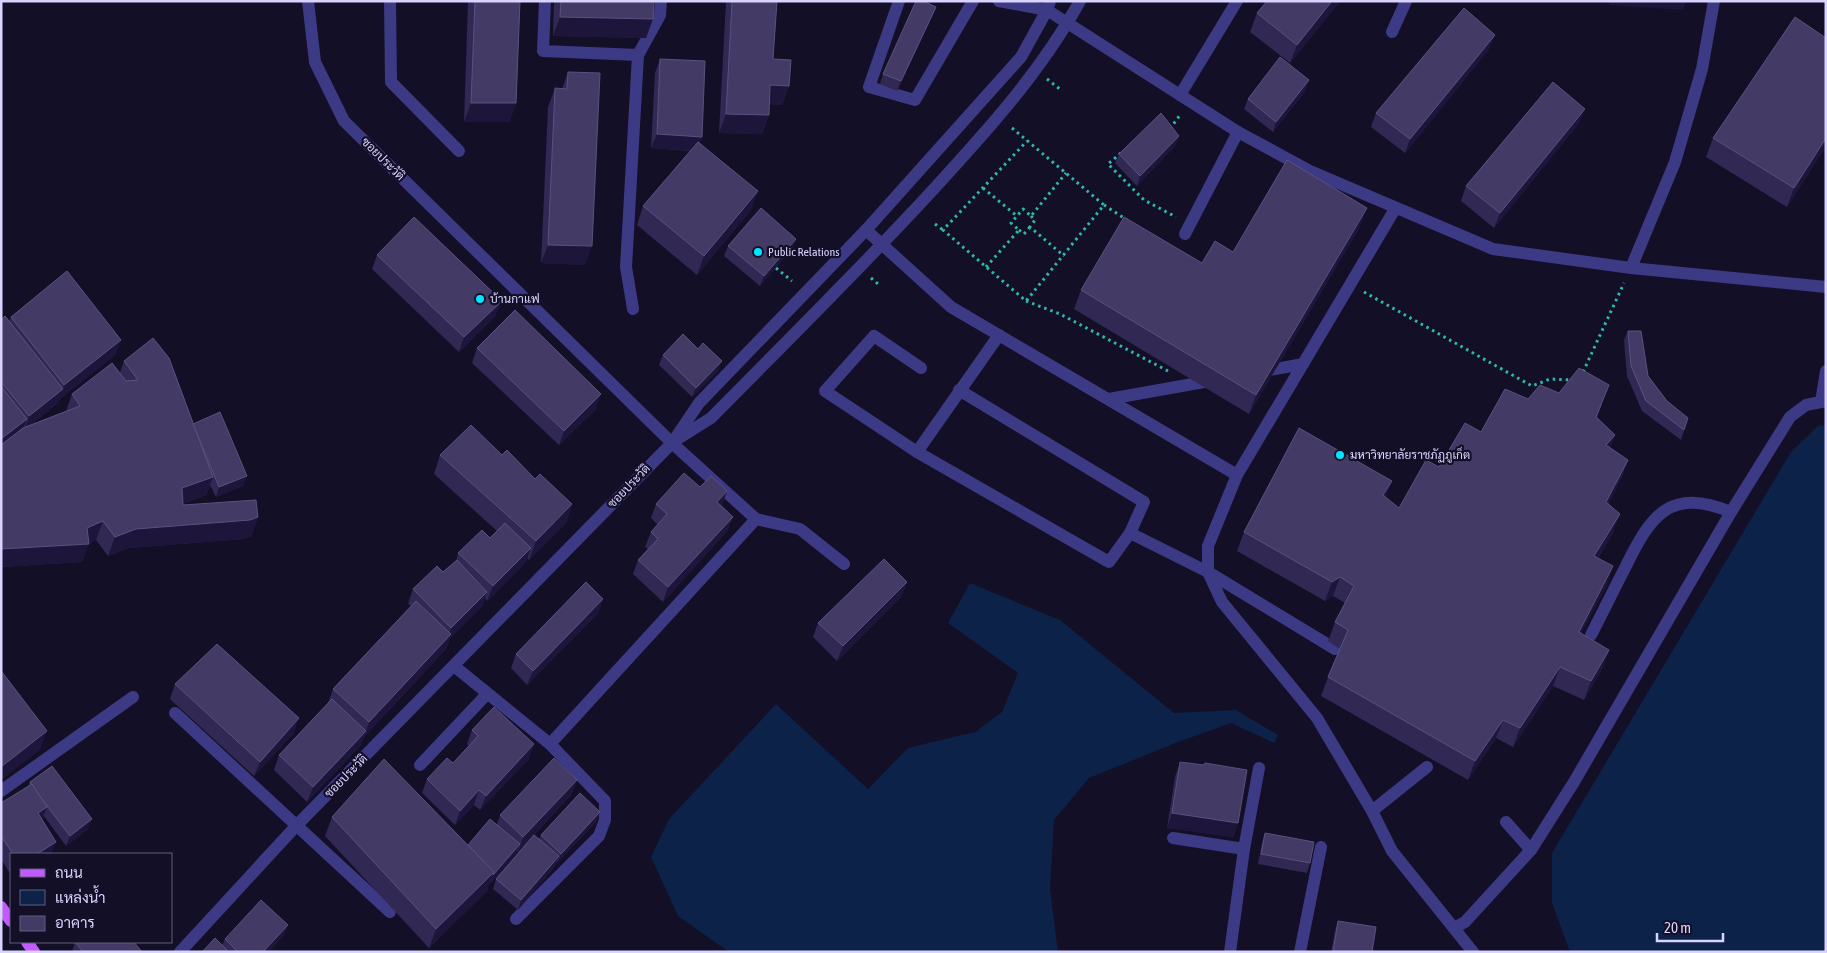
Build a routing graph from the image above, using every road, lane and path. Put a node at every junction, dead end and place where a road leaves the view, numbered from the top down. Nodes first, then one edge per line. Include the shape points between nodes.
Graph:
1 (308, 1) edge
2 (390, 1) edge
3 (546, 1) edge
4 (661, 1) edge
5 (899, 1) edge
6 (973, 1) edge
7 (999, 1) edge
8 (1080, 1) edge
9 (1237, 1) edge
10 (1406, 1) edge
11 (1714, 1) edge
12 (1049, 6) edge
13 (1068, 23) junction
14 (1392, 32) dead end
15 (638, 54) junction
16 (1180, 95) junction
17 (1180, 115) dead end
18 (1000, 118) junction
19 (1164, 124) edge
20 (1169, 131) junction
21 (1238, 132) junction
22 (1165, 134) edge
23 (1027, 141) junction
24 (459, 150) dead end
25 (1123, 151) edge
26 (1066, 174) junction
27 (983, 188) junction
28 (1104, 205) junction
29 (1395, 209) junction
30 (1017, 216) junction
31 (1031, 216) junction
32 (1129, 221) edge
33 (935, 224) dead end
34 (1030, 227) junction
35 (1187, 229) joint
36 (866, 230) junction
37 (943, 230) junction
38 (1018, 230) junction
39 (881, 246) junction
40 (1064, 256) junction
41 (986, 267) junction
42 (776, 268) edge
43 (1631, 268) junction
44 (792, 281) dead end
45 (1350, 284) junction
46 (1826, 287) edge
47 (1026, 301) junction
48 (633, 309) dead end
49 (999, 335) junction
50 (1303, 364) junction
51 (921, 368) dead end
52 (1826, 371) edge
53 (1245, 375) edge
54 (1177, 376) dead end
55 (1225, 378) edge
56 (959, 390) junction
57 (1109, 399) junction
58 (1823, 401) edge
59 (672, 443) junction
60 (917, 452) junction
61 (1238, 475) junction
62 (1731, 512) junction
63 (756, 520) junction
64 (1130, 533) junction
65 (844, 564) dead end
66 (1208, 572) junction
67 (1592, 635) dead end
68 (1335, 649) dead end
69 (454, 666) junction
70 (487, 694) junction
71 (133, 697) dead end
72 (175, 713) dead end
73 (550, 744) junction
74 (420, 765) dead end
75 (1427, 767) dead end
76 (1259, 768) dead end
77 (1, 791) edge
78 (1372, 810) junction
79 (1506, 822) dead end
80 (297, 825) junction
81 (1173, 838) dead end
82 (1321, 847) dead end
83 (1244, 849) junction
84 (1531, 850) junction
85 (1, 907) edge
86 (390, 912) dead end
87 (516, 919) dead end
88 (10, 920) edge
89 (1454, 928) junction
90 (180, 952) edge
91 (1230, 952) edge
92 (1300, 952) edge
93 (1473, 952) edge

1 - 59 street, ซอยประวัติ via 315,62 344,121
2 - 24 street via 391,82
3 - 15 street via 543,51
4 - 15 street via 660,15
5 - 6 street via 869,87 915,100
7 - 12 street
8 - 13 street
9 - 16 street
10 - 14 street
11 - 43 street via 1702,68 1675,162
12 - 13 street
12 - 36 street via 1021,56
13 - 16 street
13 - 18 street
15 - 48 street via 626,267
16 - 21 street
17 - 20 path
18 - 23 path
18 - 39 street
19 - 20 path
20 - 22 path
21 - 29 street via 1310,171
21 - 35 street
23 - 26 path
23 - 27 path
25 - 35 path via 1108,164 1144,200
26 - 28 path
26 - 31 path
27 - 30 path
27 - 37 path
28 - 32 path
28 - 40 path
29 - 43 street via 1493,249
29 - 45 street
30 - 31 path via 1023,209
30 - 38 path via 1011,223
31 - 34 path via 1035,220
33 - 37 path
34 - 38 path via 1024,234
34 - 40 path
36 - 39 street
36 - 59 street via 699,403
37 - 41 path
38 - 41 path
39 - 49 street via 951,307
39 - 59 street via 711,418
40 - 47 path
41 - 47 path
42 - 44 path
43 - 45 path via 1580,381 1550,379 1532,386
43 - 46 street
45 - 50 street
47 - 54 path via 1060,314
49 - 56 street
49 - 57 street
50 - 53 street
50 - 61 street
51 - 60 street via 874,336 825,391
52 - 58 street
55 - 57 street
56 - 60 street
56 - 64 street via 1144,502
57 - 61 street
58 - 62 street via 1806,405 1790,418
59 - 63 street
59 - 69 street, ซอยประวัติ
60 - 64 street via 1109,562
61 - 66 street via 1208,546
62 - 67 street via 1698,503 1678,504 1658,515 1644,530
62 - 84 street
63 - 65 street via 800,529
63 - 73 street
64 - 66 street
66 - 68 street
66 - 78 street via 1222,602 1317,718
69 - 70 street
69 - 80 street, ซอยประวัติ
70 - 73 street
70 - 74 street
71 - 77 street
72 - 80 street
73 - 87 street via 605,800 605,820 599,836
75 - 78 street
76 - 83 street
78 - 89 street via 1392,850
79 - 84 street
80 - 86 street
80 - 90 street, ซอยประวัติ
81 - 83 street
82 - 92 street
83 - 91 street
84 - 89 street via 1466,922
85 - 88 main road
89 - 93 street

